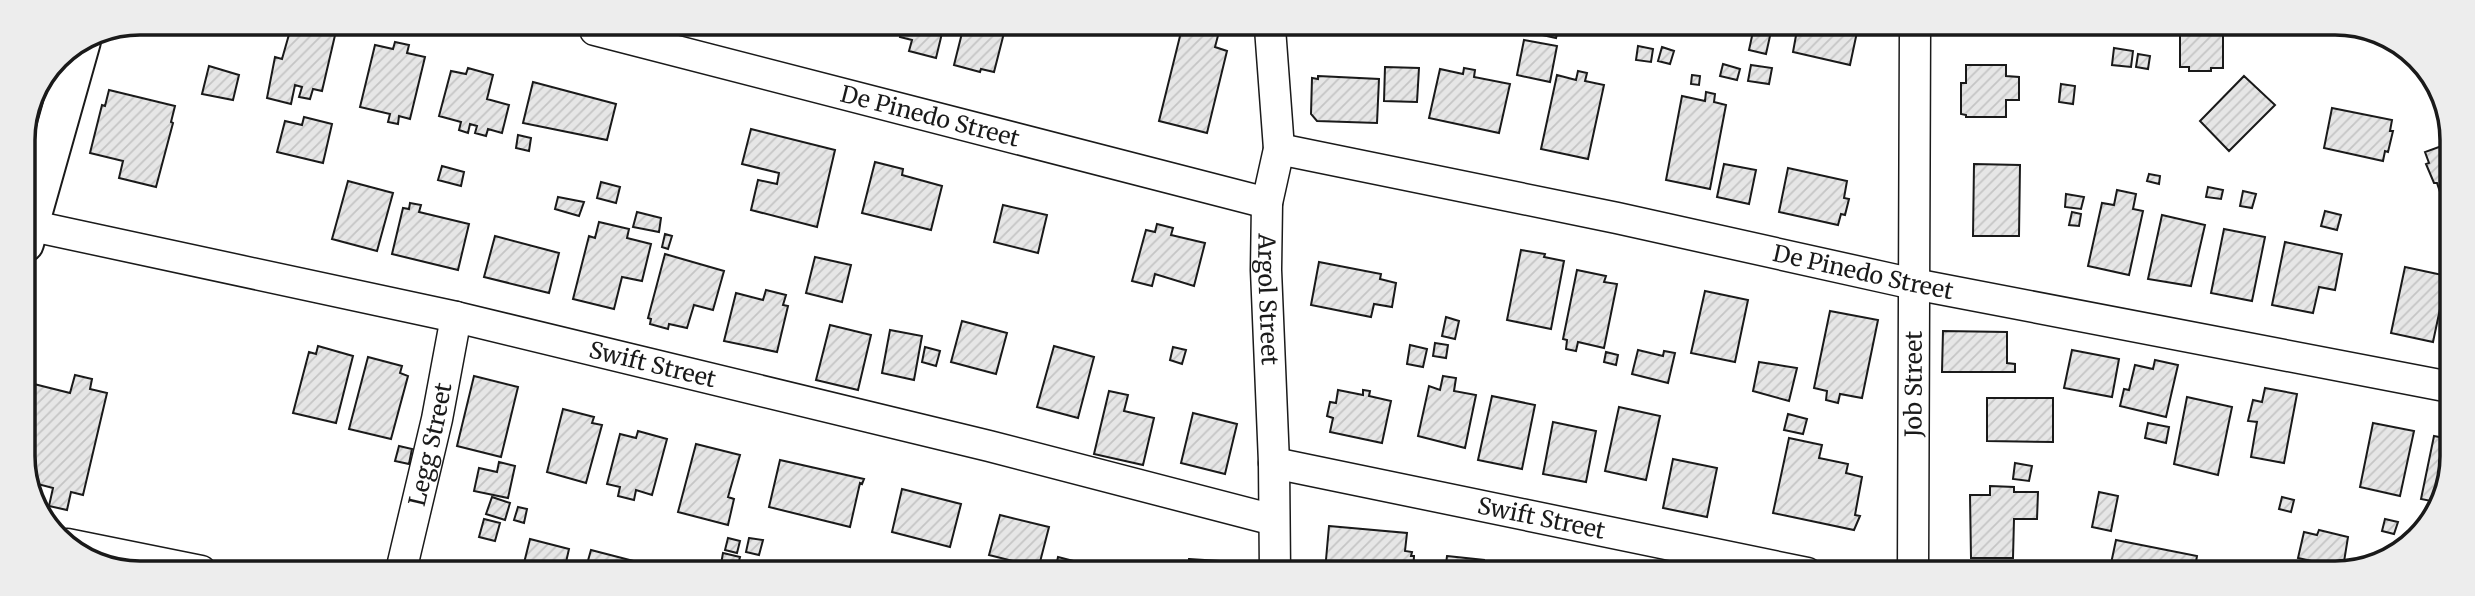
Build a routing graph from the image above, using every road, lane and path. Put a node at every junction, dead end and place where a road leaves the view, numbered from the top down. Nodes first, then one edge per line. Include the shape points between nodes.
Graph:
1 (614, 35) edge
2 (1271, 35) edge
3 (1915, 35) edge
4 (76, 57) edge
5 (1279, 149) junction
6 (35, 202) edge
7 (1267, 203) junction
8 (35, 236) edge
9 (1914, 284) junction
10 (456, 317) junction
11 (2440, 385) edge
12 (1274, 463) junction
13 (1274, 520) junction
14 (93, 549) edge
15 (151, 561) edge
16 (403, 561) edge
17 (1275, 561) edge
18 (1749, 561) edge
19 (1913, 561) edge

1 - 7 street, De Pinedo Street
2 - 5 street, Argol Street
3 - 9 street, Job Street
4 - 6 main road
5 - 7 street, Argol Street
5 - 9 street, De Pinedo Street
7 - 12 street, Argol Street
8 - 10 street, Swift Street
9 - 11 street, De Pinedo Street
9 - 19 street, Job Street
10 - 13 street, Swift Street
10 - 16 street, Legg Street
12 - 13 street, Argol Street
12 - 18 street, Swift Street
13 - 17 street, Argol Street
14 - 15 street

